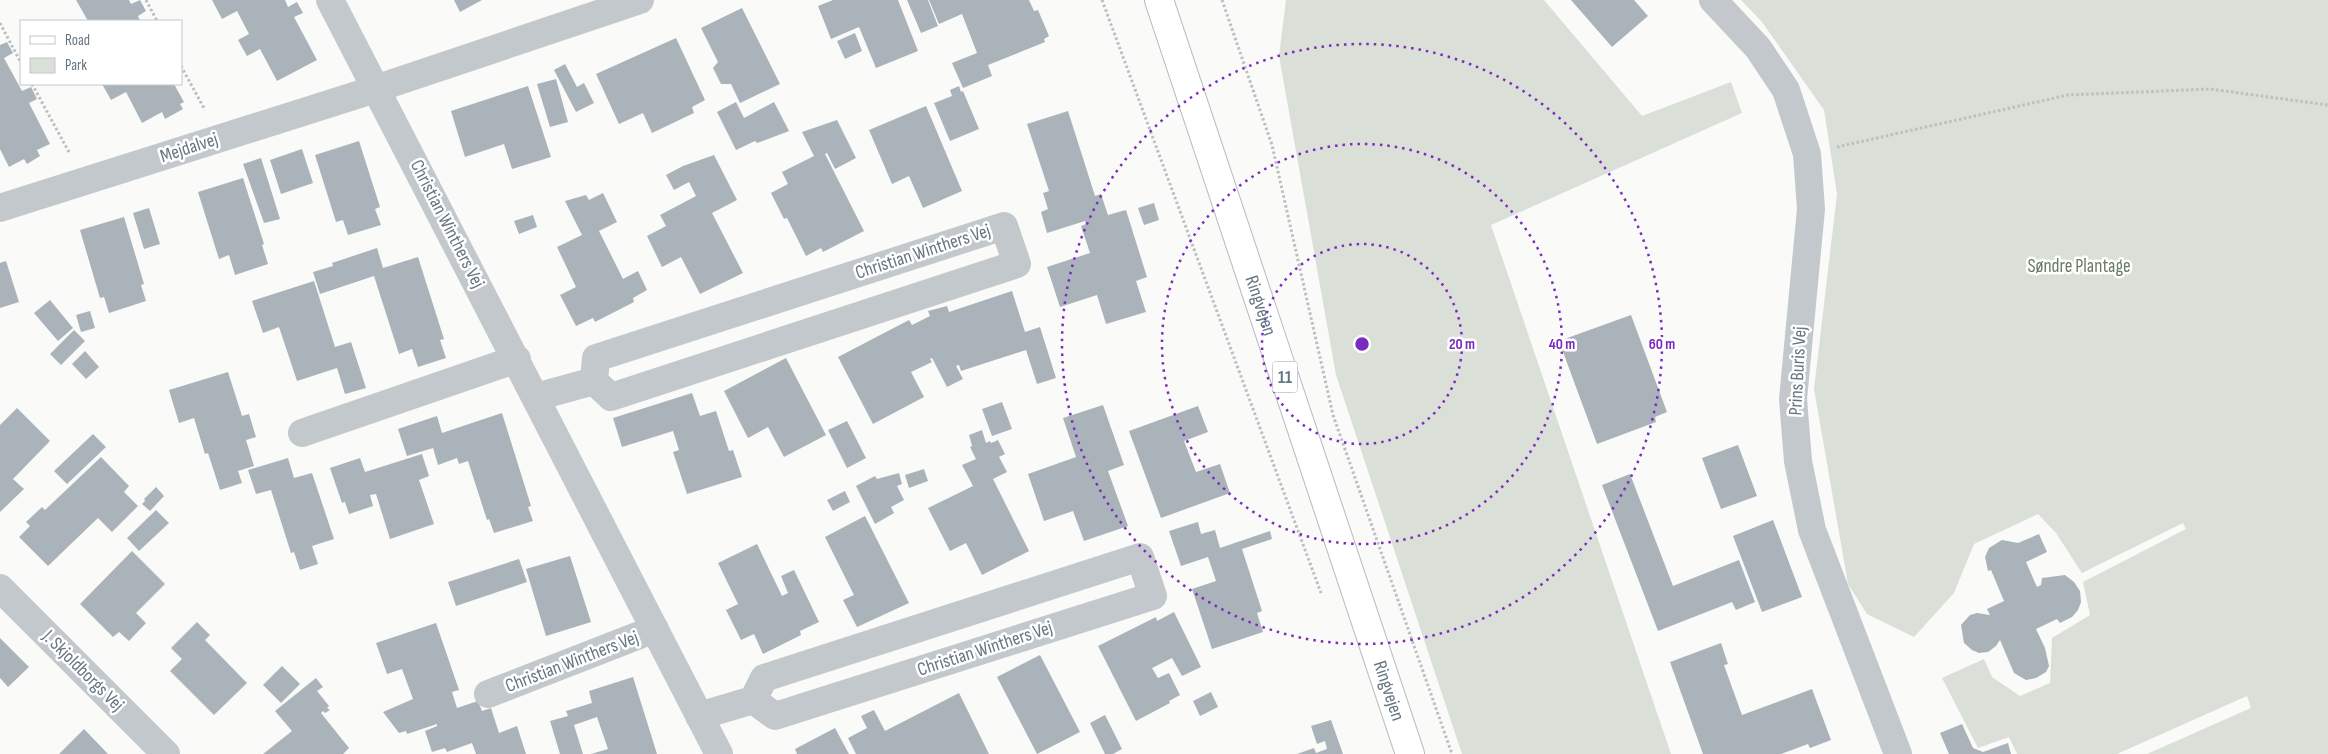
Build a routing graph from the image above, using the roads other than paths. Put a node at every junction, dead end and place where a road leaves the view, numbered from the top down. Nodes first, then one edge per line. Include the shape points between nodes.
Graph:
1 (330, 0) edge
2 (640, 0) edge
3 (1159, 0) edge
4 (1713, 0) edge
5 (378, 88) junction
6 (0, 208) edge
7 (517, 359) junction
8 (594, 382) junction
9 (536, 397) junction
10 (302, 433) dead end
11 (0, 588) edge
12 (656, 629) junction
13 (488, 694) dead end
14 (753, 700) junction
15 (700, 716) junction
16 (166, 754) edge
17 (719, 754) edge
18 (1410, 754) edge
19 (1898, 754) edge

1 - 5 street, Christian Winthers Vej
2 - 5 street
3 - 18 main road, Ringvejen / 11
4 - 19 street, Prins Buris Vej via 1758,48 1786,90 1807,154 1811,209 1792,399 1798,461 1812,530
5 - 6 street, Mejdalvej
5 - 7 street, Christian Winthers Vej
7 - 9 street, Christian Winthers Vej
7 - 10 street
8 - 8 street, Christian Winthers Vej via 610,398 1017,264 1004,226 596,358
8 - 9 street
9 - 12 street, Christian Winthers Vej
11 - 16 street, J. Skjoldborgs Vej
12 - 13 street, Christian Winthers Vej
12 - 15 street, Christian Winthers Vej
14 - 14 street, Christian Winthers Vej via 764,678 1140,557 1153,596 775,716
14 - 15 street
15 - 17 street, Christian Winthers Vej

